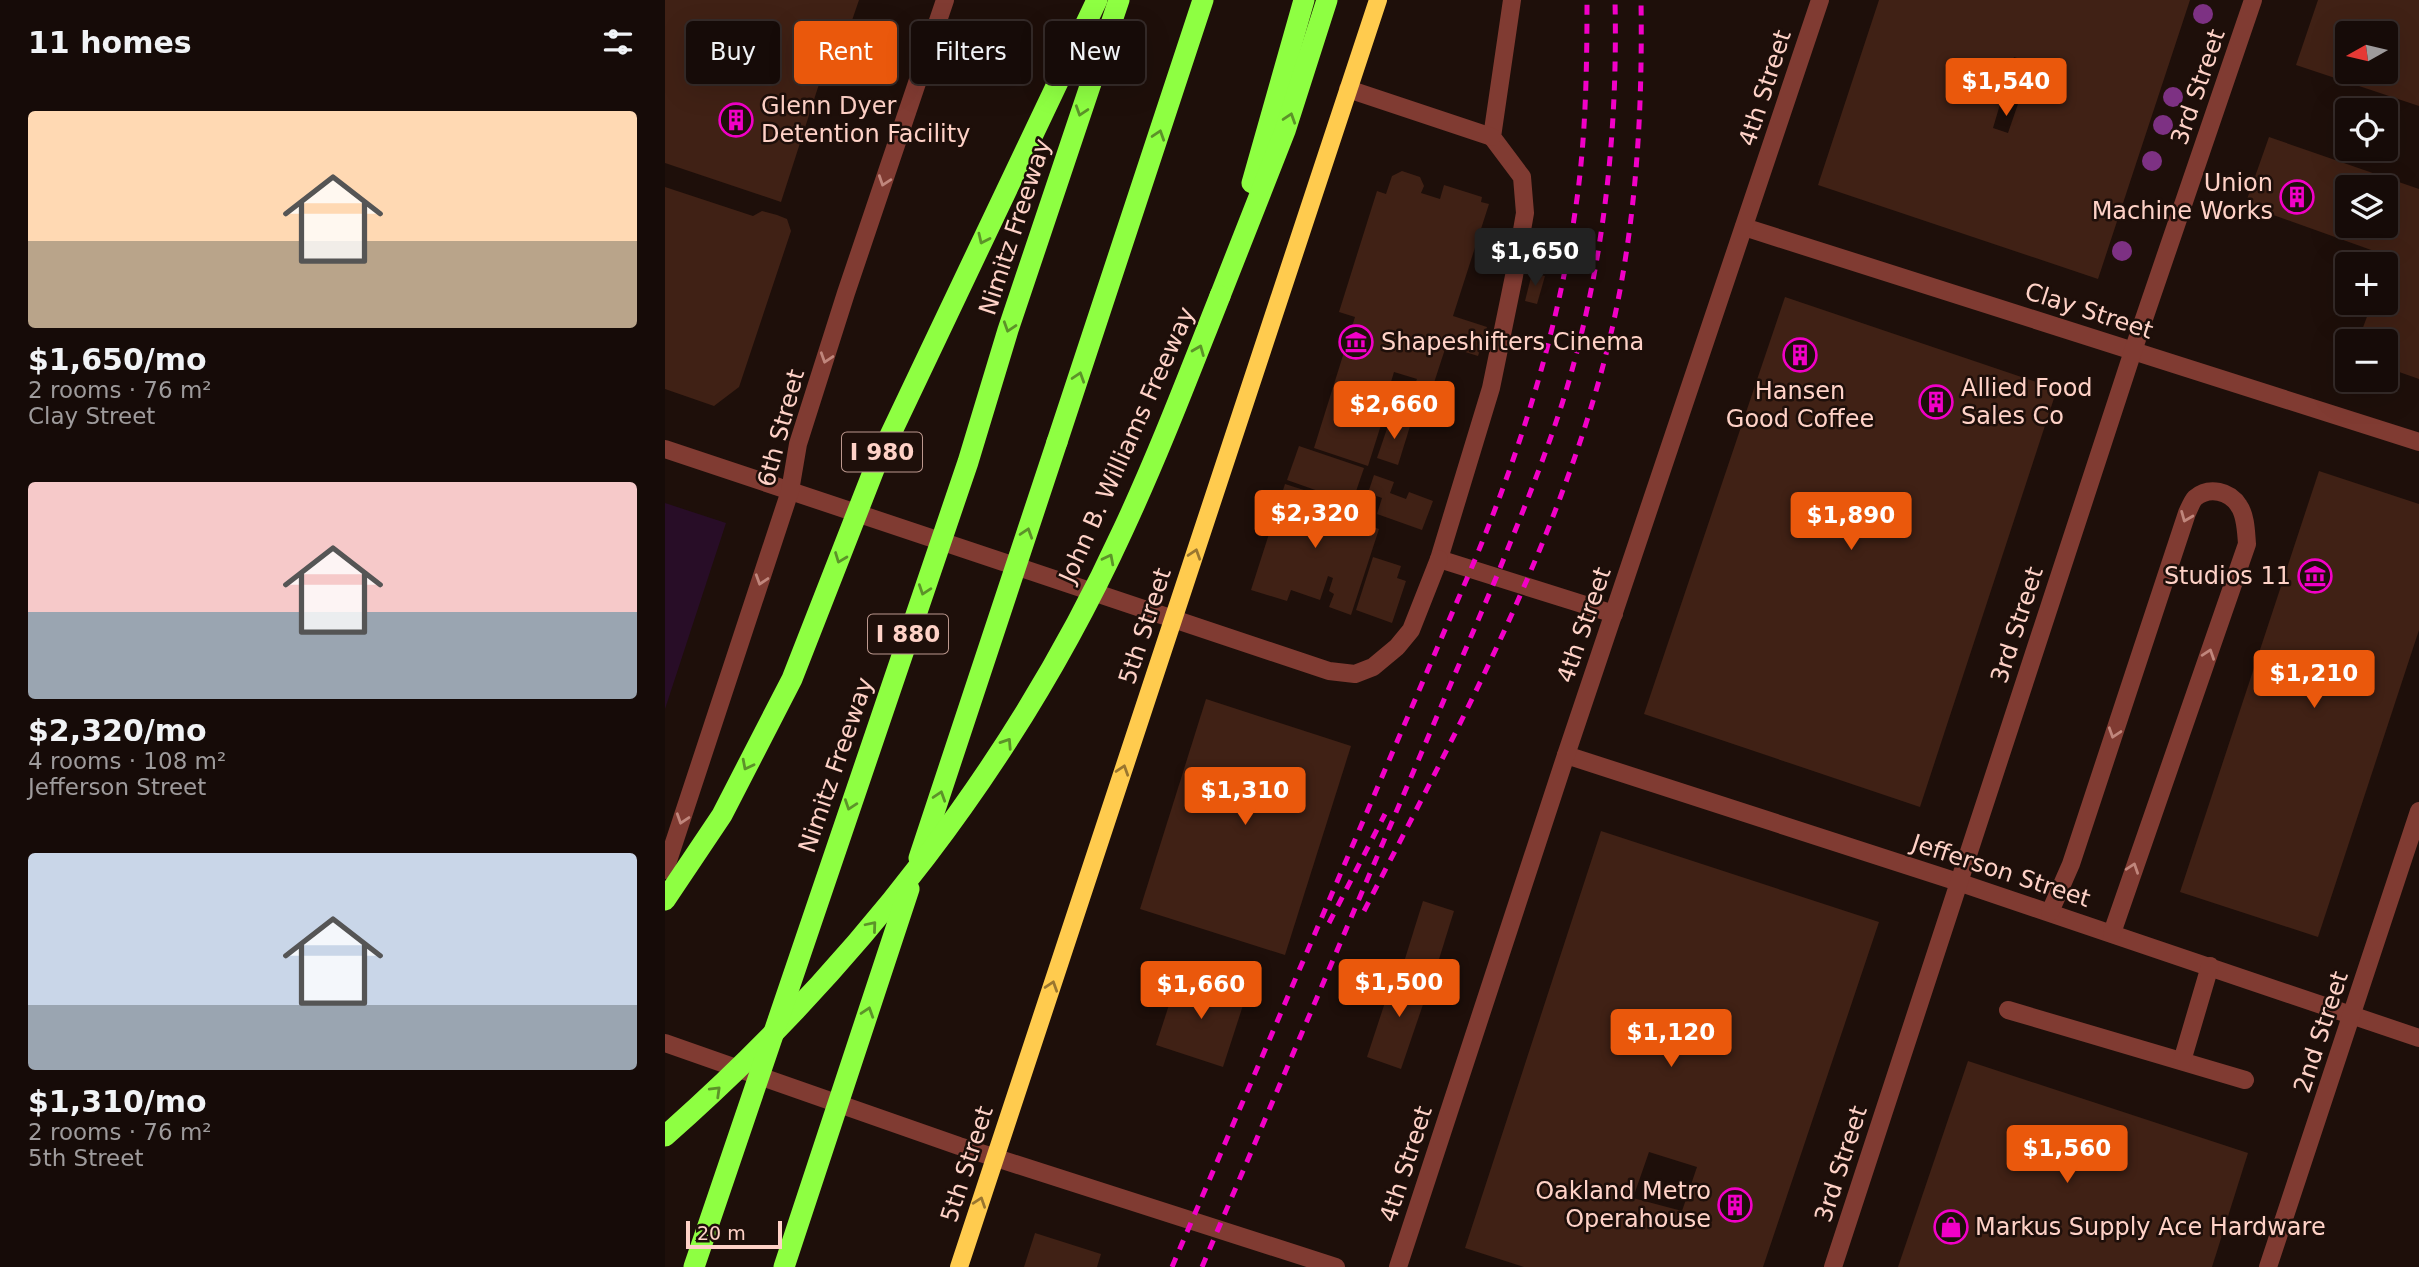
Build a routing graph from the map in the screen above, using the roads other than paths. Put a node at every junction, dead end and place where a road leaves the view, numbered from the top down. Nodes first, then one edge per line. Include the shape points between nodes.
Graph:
1 (945, 0) edge
2 (1097, 0) edge
3 (1119, 0) edge
4 (1203, 0) edge
5 (1304, 0) edge
6 (1328, 0) edge
7 (1378, 0) edge
8 (1512, 0) edge
9 (1820, 0) edge
10 (2253, 0) edge
11 (1348, 89) junction
12 (1492, 137) junction
13 (1744, 227) junction
14 (1220, 296) junction
15 (2133, 351) junction
16 (2419, 442) edge
17 (665, 449) edge
18 (790, 491) junction
19 (1439, 559) junction
20 (1614, 614) junction
21 (1173, 618) junction
22 (1566, 755) junction
23 (2419, 811) edge
24 (665, 870) edge
25 (1958, 882) junction
26 (665, 900) edge
27 (2050, 912) junction
28 (2112, 933) junction
29 (2210, 966) junction
30 (2008, 1010) dead end
31 (2352, 1016) junction
32 (2419, 1038) edge
33 (665, 1043) edge
34 (2182, 1061) junction
35 (846, 1076) junction
36 (2245, 1080) dead end
37 (665, 1136) edge
38 (995, 1157) junction
39 (694, 1267) edge
40 (784, 1267) edge
41 (796, 1267) edge
42 (959, 1267) edge
43 (1336, 1267) edge
44 (1398, 1267) edge
45 (1833, 1267) edge
46 (2268, 1267) edge

1 -> 18 street, 6th Street via 798,444
2 -> 26 highway, I 980, bridge via 875,467 792,679 722,815
3 -> 39 highway, Nimitz Freeway / I 880, bridge via 968,463
35 -> 4 highway, I 880, bridge
5 - 14 highway
14 -> 6 highway via 1285,131
7 - 11 main road, 5th Street
8 - 12 street
9 - 13 street, 4th Street
10 - 15 street, 3rd Street
11 - 12 street
21 -> 11 main road, 5th Street
12 - 19 street via 1522,177 1525,214 1491,388
13 - 15 street, Clay Street
13 - 20 street, 4th Street
37 -> 14 highway, John B. Williams Freeway, bridge via 807,1000 903,889 976,790 1055,663 1112,554
15 - 16 street, Clay Street
15 - 25 street, 3rd Street
17 - 18 street
18 - 21 street
18 -> 24 street, 6th Street
19 - 20 street
19 - 21 street via 1411,630 1373,667 1355,674 1329,671
20 - 22 street, 4th Street
38 -> 21 main road, 5th Street
22 - 25 street, Jefferson Street
22 - 44 street, 4th Street
23 - 31 street, 2nd Street
25 - 27 street, Jefferson Street
25 - 45 street, 3rd Street
27 - 28 street, Jefferson Street
28 -> 27 street via 2247,544 2239,506 2222,491 2209,491 2195,499 2187,513 2071,864
28 - 29 street, Jefferson Street
29 - 31 street, Jefferson Street
29 - 34 street
30 - 34 street
31 - 32 street, Jefferson Street
31 - 46 street, 2nd Street
33 - 38 street
34 - 36 street
35 - 40 highway, I 880, bridge
35 - 41 highway, bridge
42 -> 38 main road, 5th Street
38 - 43 street

